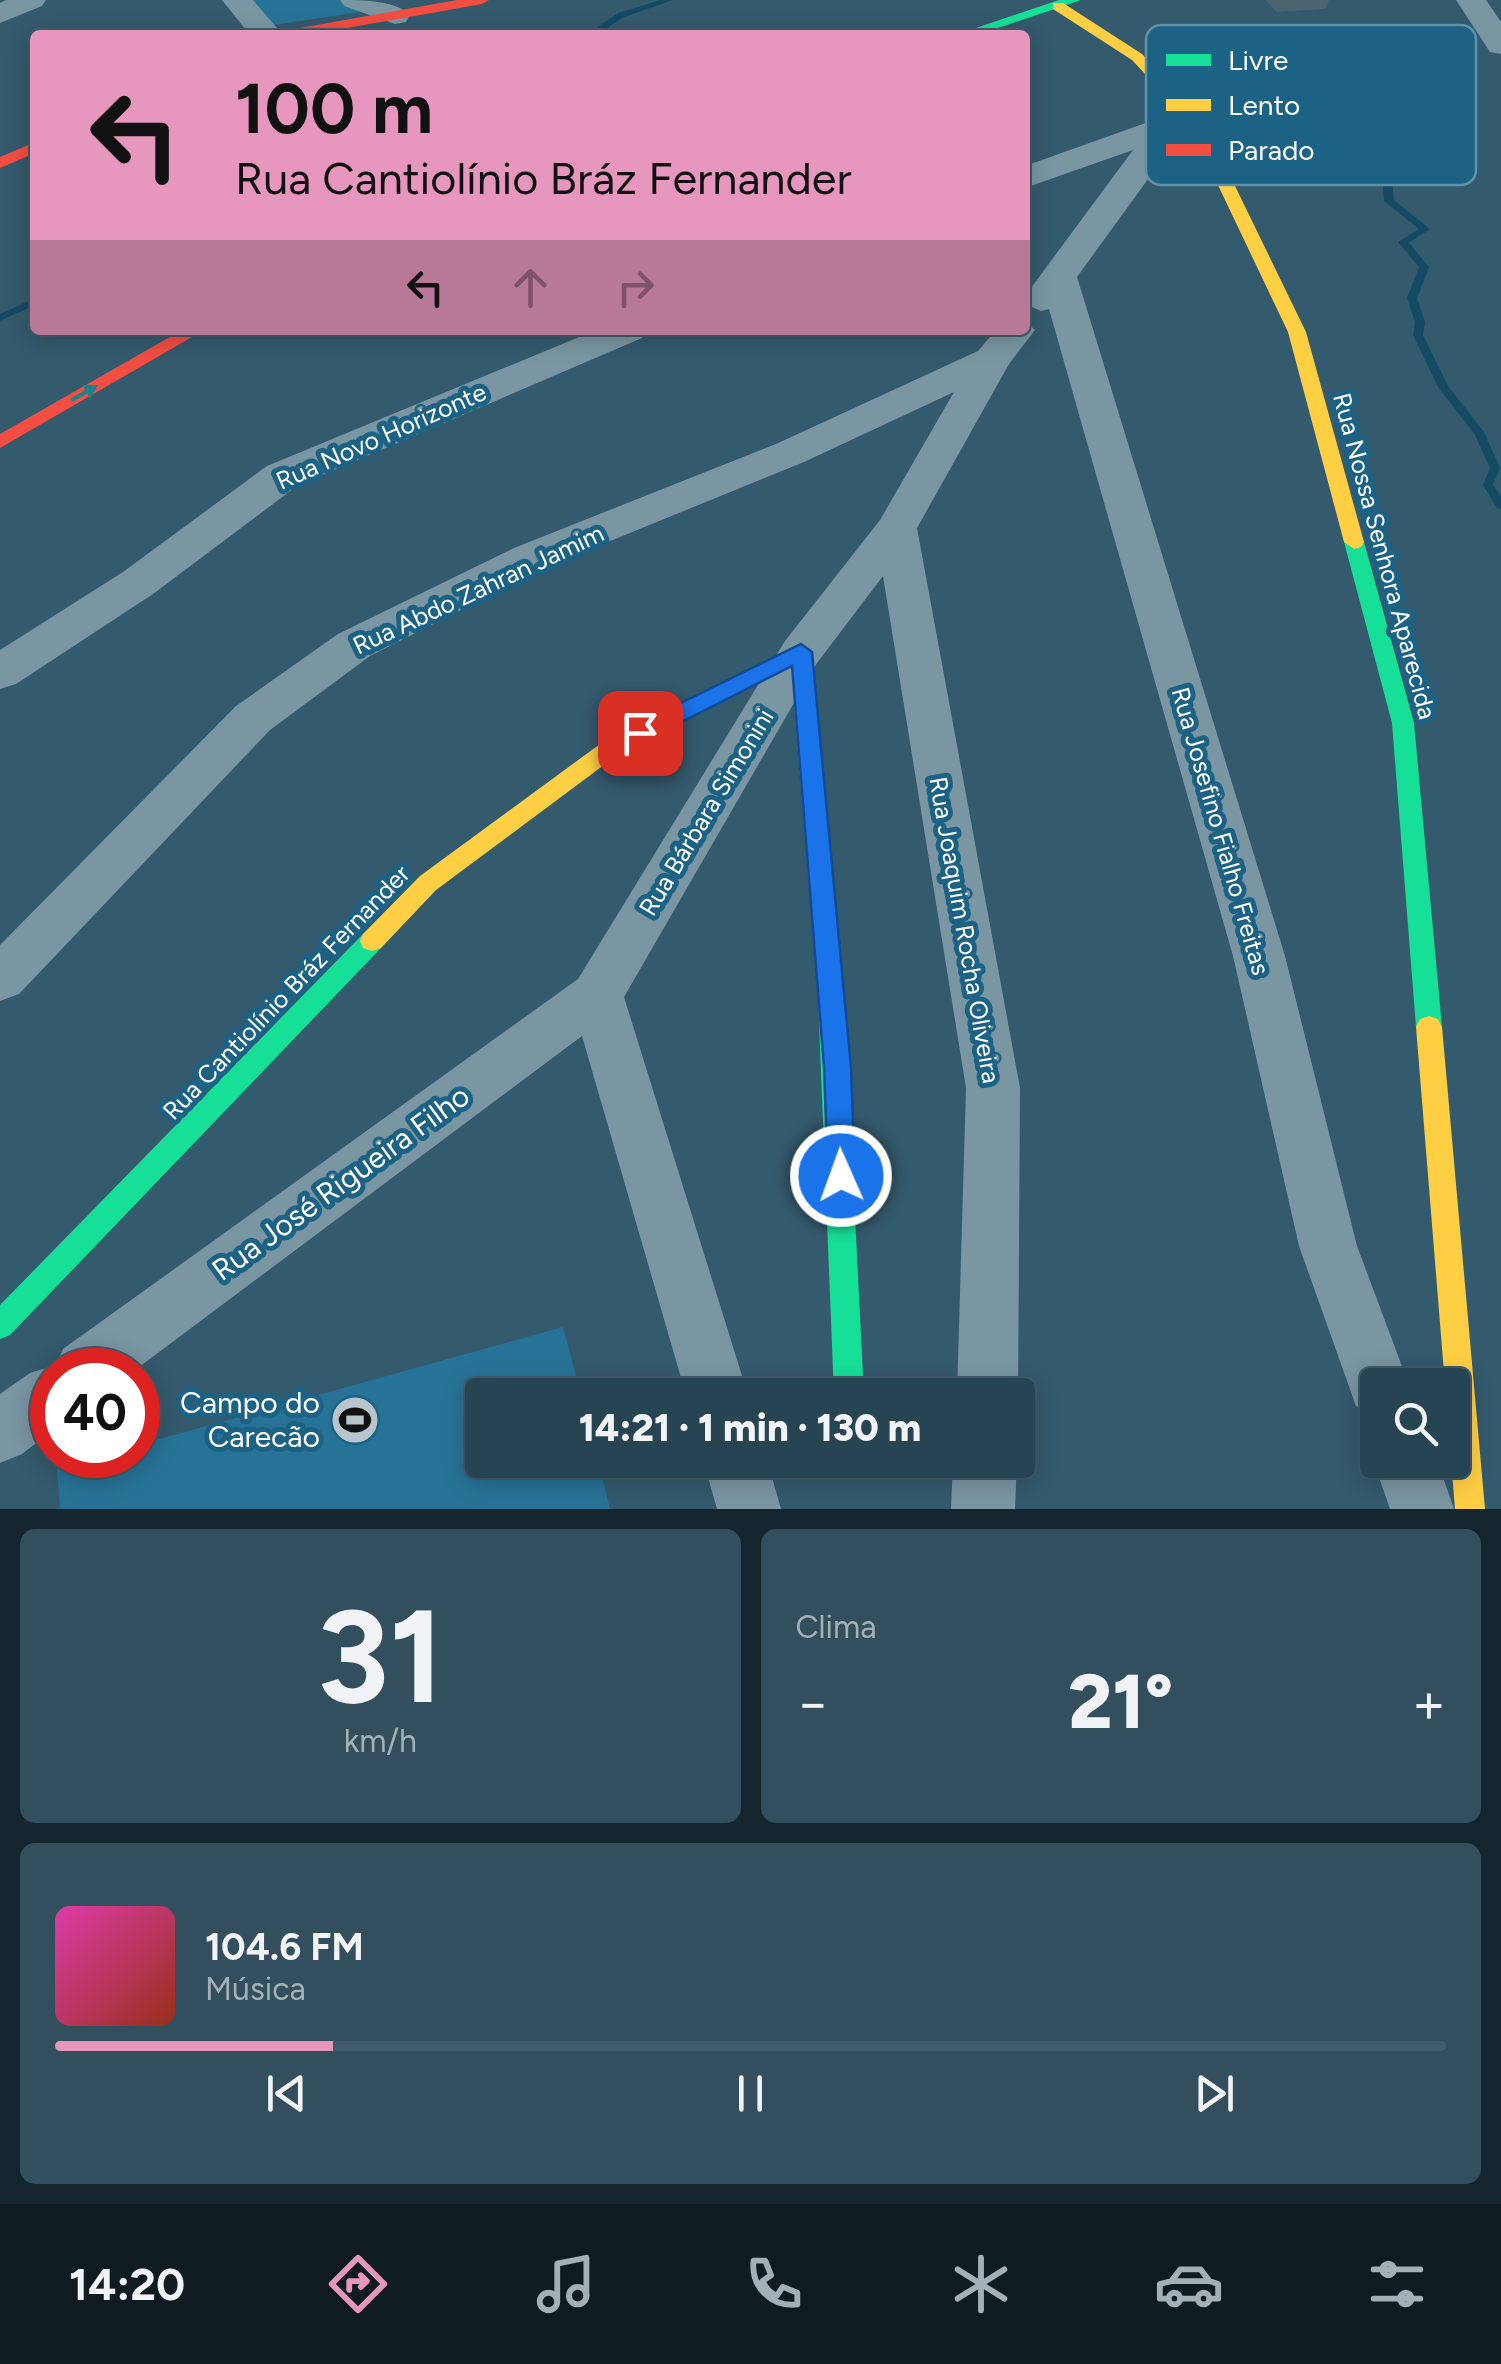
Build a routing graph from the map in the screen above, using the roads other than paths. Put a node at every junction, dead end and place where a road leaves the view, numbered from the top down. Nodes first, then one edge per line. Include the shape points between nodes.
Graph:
1 (31, 0) edge
2 (237, 0) edge
3 (355, 0) edge
4 (482, 0) edge
5 (1009, 0) edge
6 (1471, 0) edge
7 (1066, 3) edge
8 (1030, 13) junction
9 (0, 14) edge
10 (395, 15) junction
11 (263, 30) edge
12 (311, 30) edge
13 (977, 30) edge
14 (1501, 46) edge
15 (1146, 69) edge
16 (1146, 133) edge
17 (30, 149) edge
18 (0, 164) edge
19 (1146, 165) edge
20 (1030, 176) edge
21 (1217, 185) edge
22 (1059, 278) junction
23 (1030, 313) edge
24 (186, 335) edge
25 (617, 335) edge
26 (1004, 344) edge
27 (0, 442) edge
28 (896, 528) junction
29 (801, 652) junction
30 (0, 672) edge
31 (0, 979) edge
32 (597, 996) junction
33 (0, 1325) edge
34 (115, 1348) edge
35 (1372, 1368) edge
36 (711, 1378) edge
37 (848, 1378) edge
38 (988, 1378) edge
39 (30, 1410) edge
40 (0, 1432) edge
41 (740, 1478) edge
42 (984, 1478) edge
43 (1411, 1478) edge
44 (749, 1509) edge
45 (983, 1509) edge
46 (1422, 1509) edge
47 (1470, 1509) edge

1 - 9 street
2 - 11 street
3 - 10 street
4 - 10 street
5 - 8 street
6 - 14 street
7 - 8 street
7 - 15 street, Rua Nossa Senhora Aparecida
8 - 13 street
10 - 12 street
16 - 20 street
17 - 18 street
19 - 22 street
21 - 47 street, Rua Nossa Senhora Aparecida via 1297,332 1403,723
22 - 23 street
22 - 35 street, Rua Josefino Fialho Freitas via 1259,956 1328,1246
27 -> 24 street
25 - 30 street, Rua Novo Horizonte via 282,476 138,583
26 - 28 street, Rua Bárbara Simonini
26 - 31 street, Rua Abdo Zahran Jamim via 790,453 529,558 354,645 253,718
28 - 29 street, Rua Bárbara Simonini
28 - 38 street, Rua Joaquim Rocha Oliveira via 993,1088
29 - 32 street, Rua Bárbara Simonini
29 - 33 street, Rua Cantiolínio Bráz Fernander via 608,750 428,883
29 - 37 street via 838,1067
32 - 34 street, Rua José Rigueira Filho
32 - 36 street
39 - 40 street
41 - 44 street
42 - 45 street
43 - 46 street

